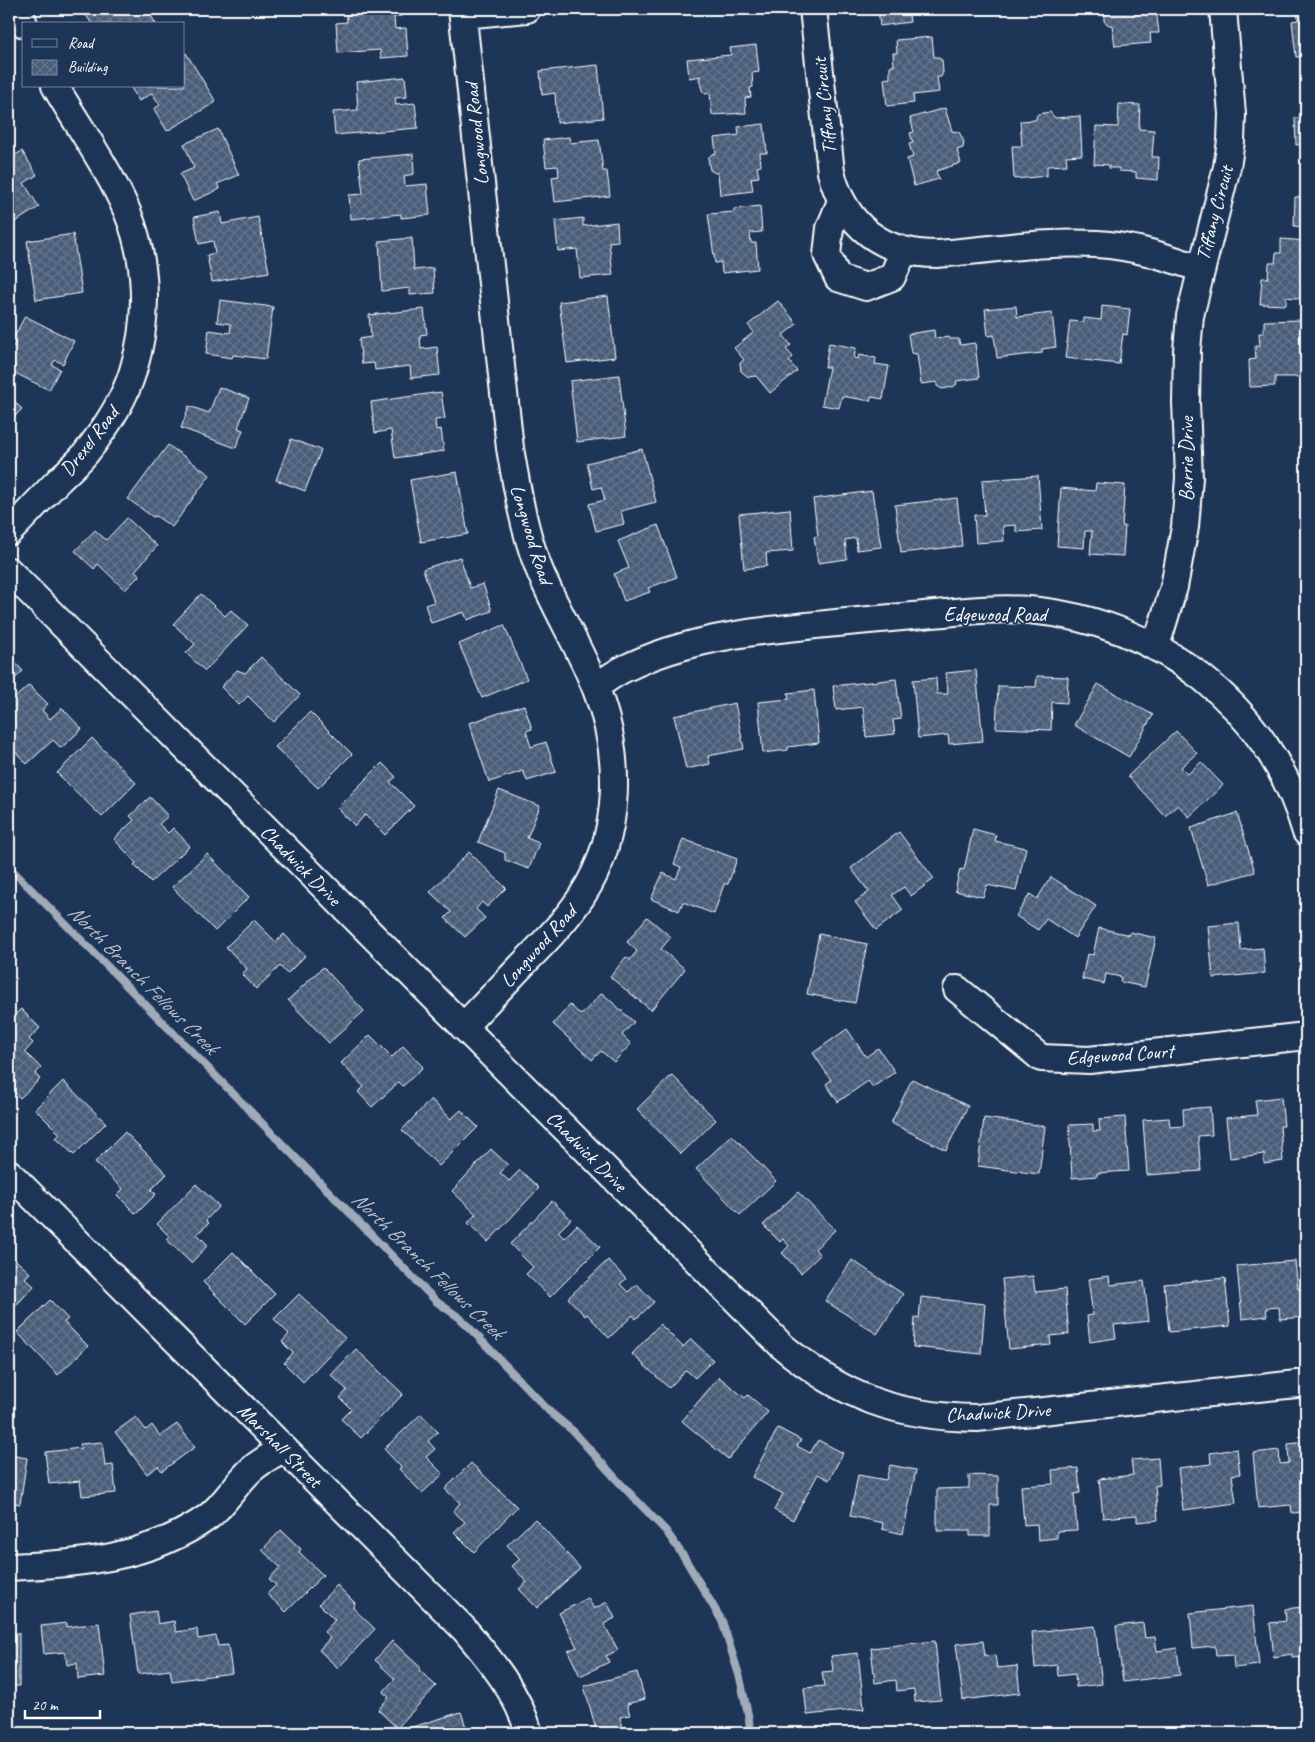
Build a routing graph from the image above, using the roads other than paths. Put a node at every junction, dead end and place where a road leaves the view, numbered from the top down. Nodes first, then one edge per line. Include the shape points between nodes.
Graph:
1 (20, 9) edge
2 (527, 9) edge
3 (814, 9) edge
4 (1223, 9) edge
5 (463, 12) edge
6 (23, 22) edge
7 (56, 88) edge
8 (841, 201) junction
9 (904, 251) junction
10 (1201, 269) junction
11 (9, 532) edge
12 (9, 571) edge
13 (1156, 646) junction
14 (595, 687) junction
15 (1306, 832) edge
16 (957, 989) dead end
17 (463, 1027) junction
18 (1306, 1036) edge
19 (9, 1173) edge
20 (1306, 1382) edge
21 (283, 1448) junction
22 (9, 1567) edge
23 (529, 1733) edge

1 - 6 street
2 - 5 street
3 - 8 street, Tiffany Circuit via 831,172
4 - 10 street, Tiffany Circuit via 1232,114 1231,141
5 - 14 street, Longwood Road via 510,448 518,493 539,568
7 - 11 street, Drexel Road via 127,211 141,263 144,314 133,372 106,425 84,455
8 - 9 street, Tiffany Circuit via 867,233 888,246
8 - 9 street via 830,228 827,255 838,278 866,287 892,277
9 - 10 street, Tiffany Circuit via 937,254 1098,244 1146,251
10 - 13 street, Barrie Drive via 1190,316 1187,350 1185,527 1174,587
12 - 17 street, Chadwick Drive
13 - 14 street, Edgewood Road via 1115,628 1068,615 1028,610 977,610 725,636 674,649 629,666
13 - 15 street, Edgewood Road via 1199,674 1241,713 1270,752 1292,794
14 - 17 street, Longwood Road via 610,735 614,779 610,827 598,866 565,921
16 - 18 street, Edgewood Court via 1041,1058 1089,1060
17 - 20 street, Chadwick Drive via 782,1346 823,1377 871,1401 923,1414 976,1418
19 - 21 street, Marshall Street
21 - 22 street via 252,1470 209,1516 184,1532 152,1546 119,1556 67,1564
21 - 23 street, Marshall Street via 471,1636 513,1694

